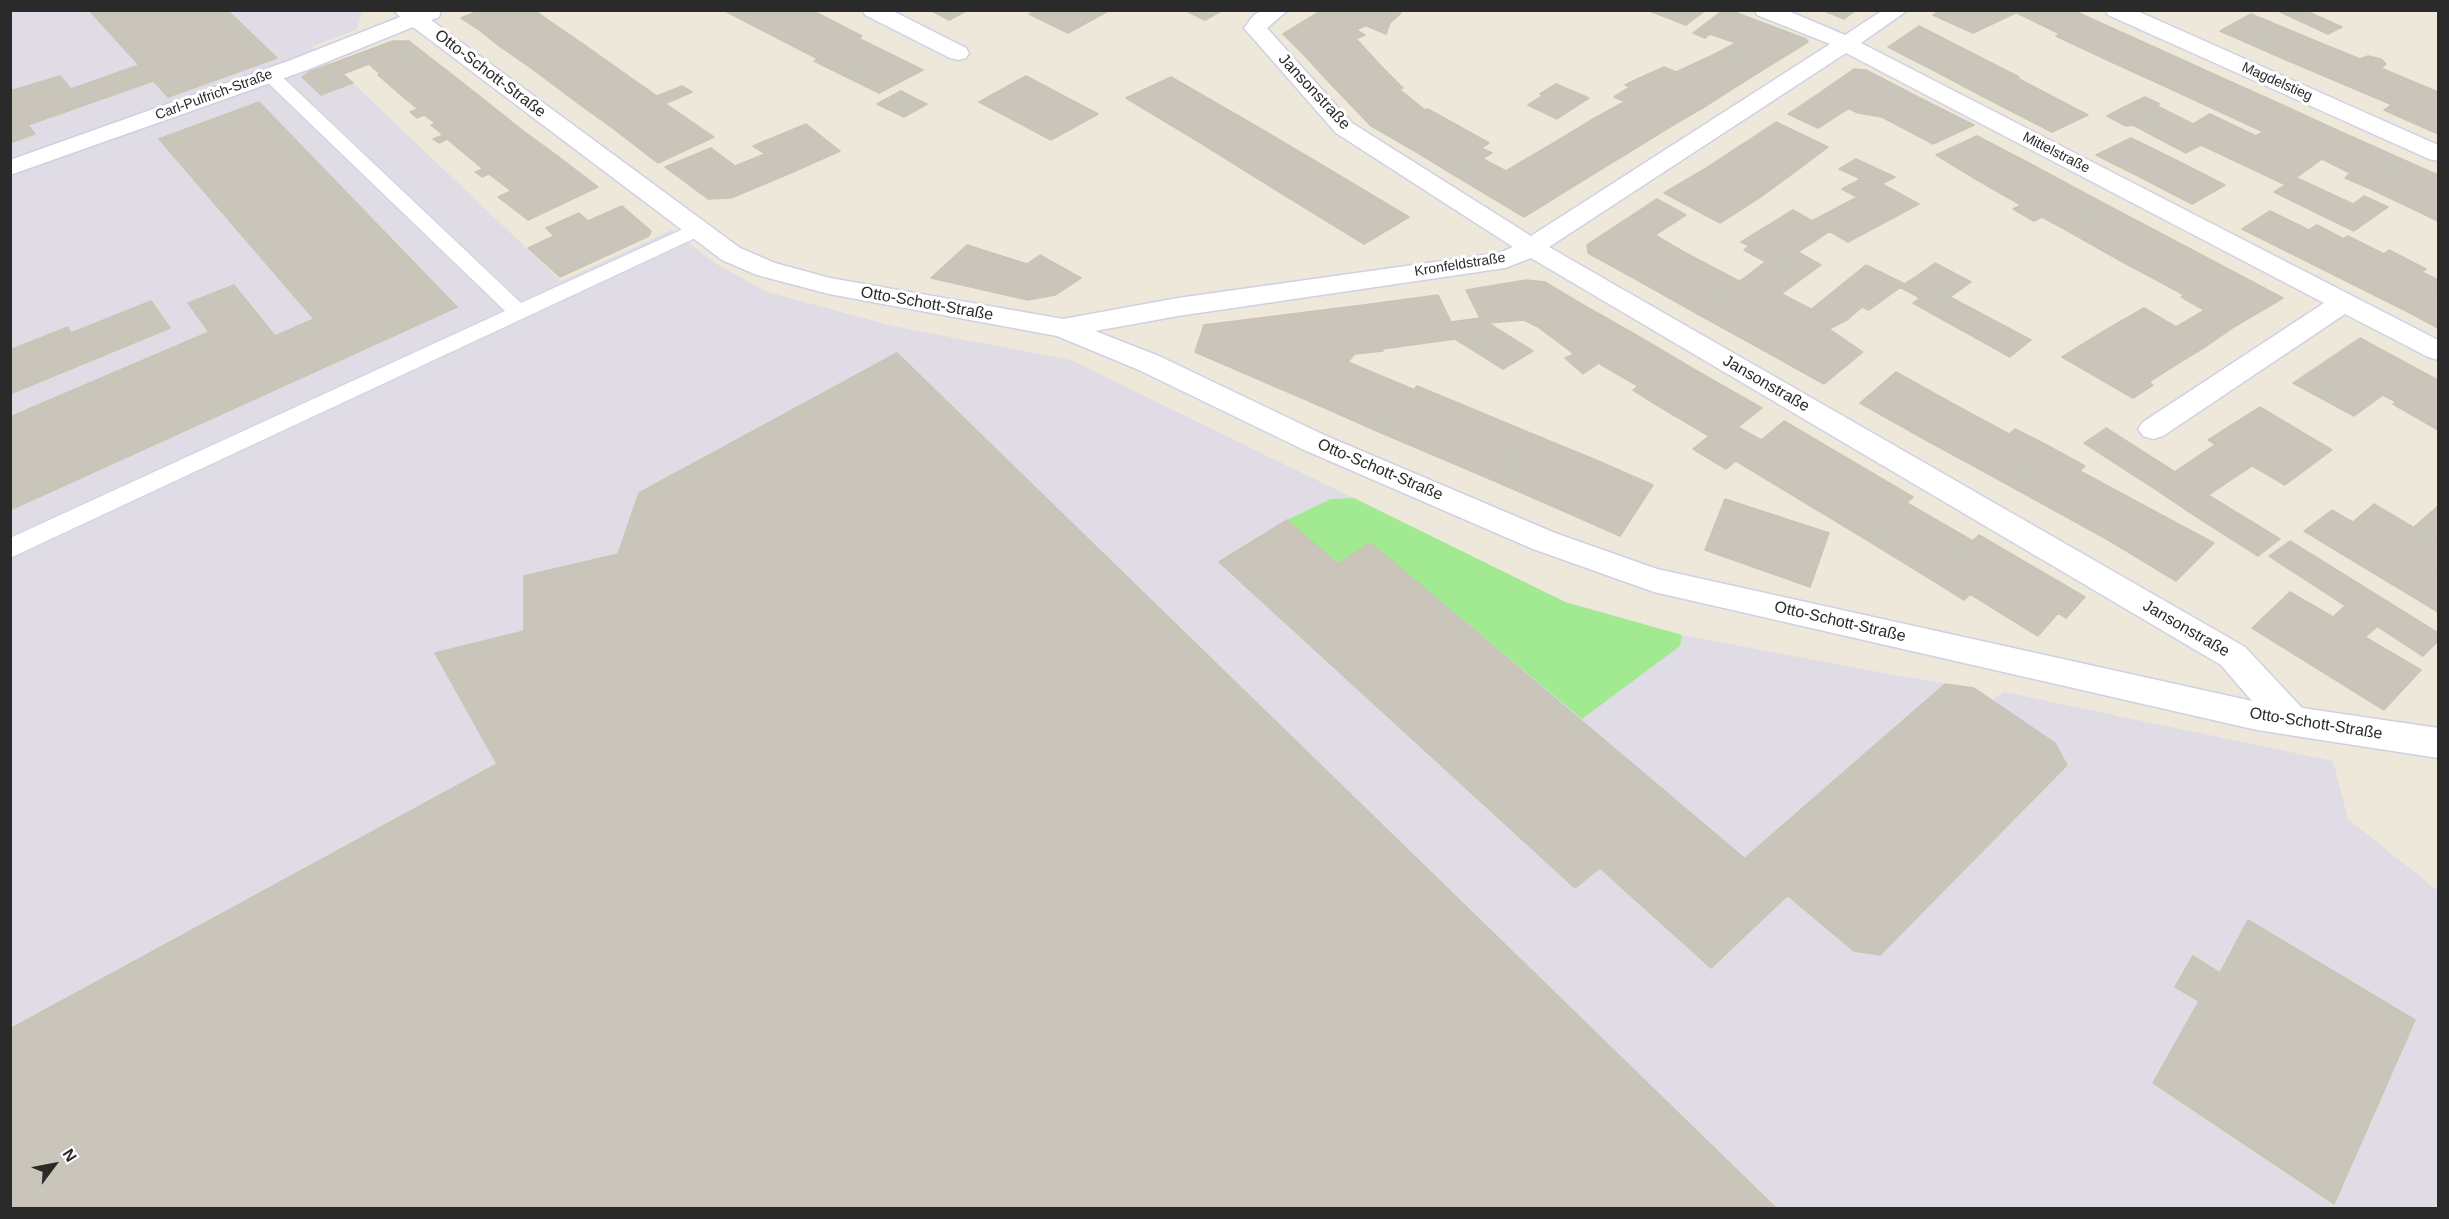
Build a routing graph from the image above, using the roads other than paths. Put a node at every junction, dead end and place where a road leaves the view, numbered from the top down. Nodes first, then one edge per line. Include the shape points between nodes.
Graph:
1 (873, 10) edge
2 (1278, 10) edge
3 (1765, 10) edge
4 (1898, 10) edge
5 (2116, 10) edge
6 (418, 13) edge
7 (1844, 44) junction
8 (958, 53) dead end
9 (270, 75) junction
10 (2439, 154) edge
11 (10, 168) edge
12 (699, 229) junction
13 (1533, 248) junction
14 (2344, 302) junction
15 (519, 314) junction
16 (1062, 328) junction
17 (2439, 351) edge
18 (2153, 429) dead end
19 (10, 549) edge
20 (2291, 720) junction
21 (2439, 742) edge

1 - 8 street
2 - 13 street, Jansonstraße via 1255,28 1344,128
3 - 7 street, Mittelstraße
4 - 7 street, Kronfeldstraße
5 - 10 street, Magdelstieg
6 - 9 street, Carl-Pulfrich-Straße
6 - 12 street, Otto-Schott-Straße
7 - 13 street, Kronfeldstraße
7 - 14 street, Mittelstraße
9 - 11 street, Carl-Pulfrich-Straße
9 - 15 lane
12 - 15 lane
12 - 16 street, Otto-Schott-Straße via 731,254 766,269 829,286
13 - 16 street, Kronfeldstraße via 1505,260 1178,307
13 - 20 street, Jansonstraße via 2233,656
14 - 17 street, Mittelstraße
14 - 18 street
15 - 19 lane
16 - 20 street, Otto-Schott-Straße via 1149,363 1313,442 1533,536 1654,580 2234,711
20 - 21 street, Otto-Schott-Straße

